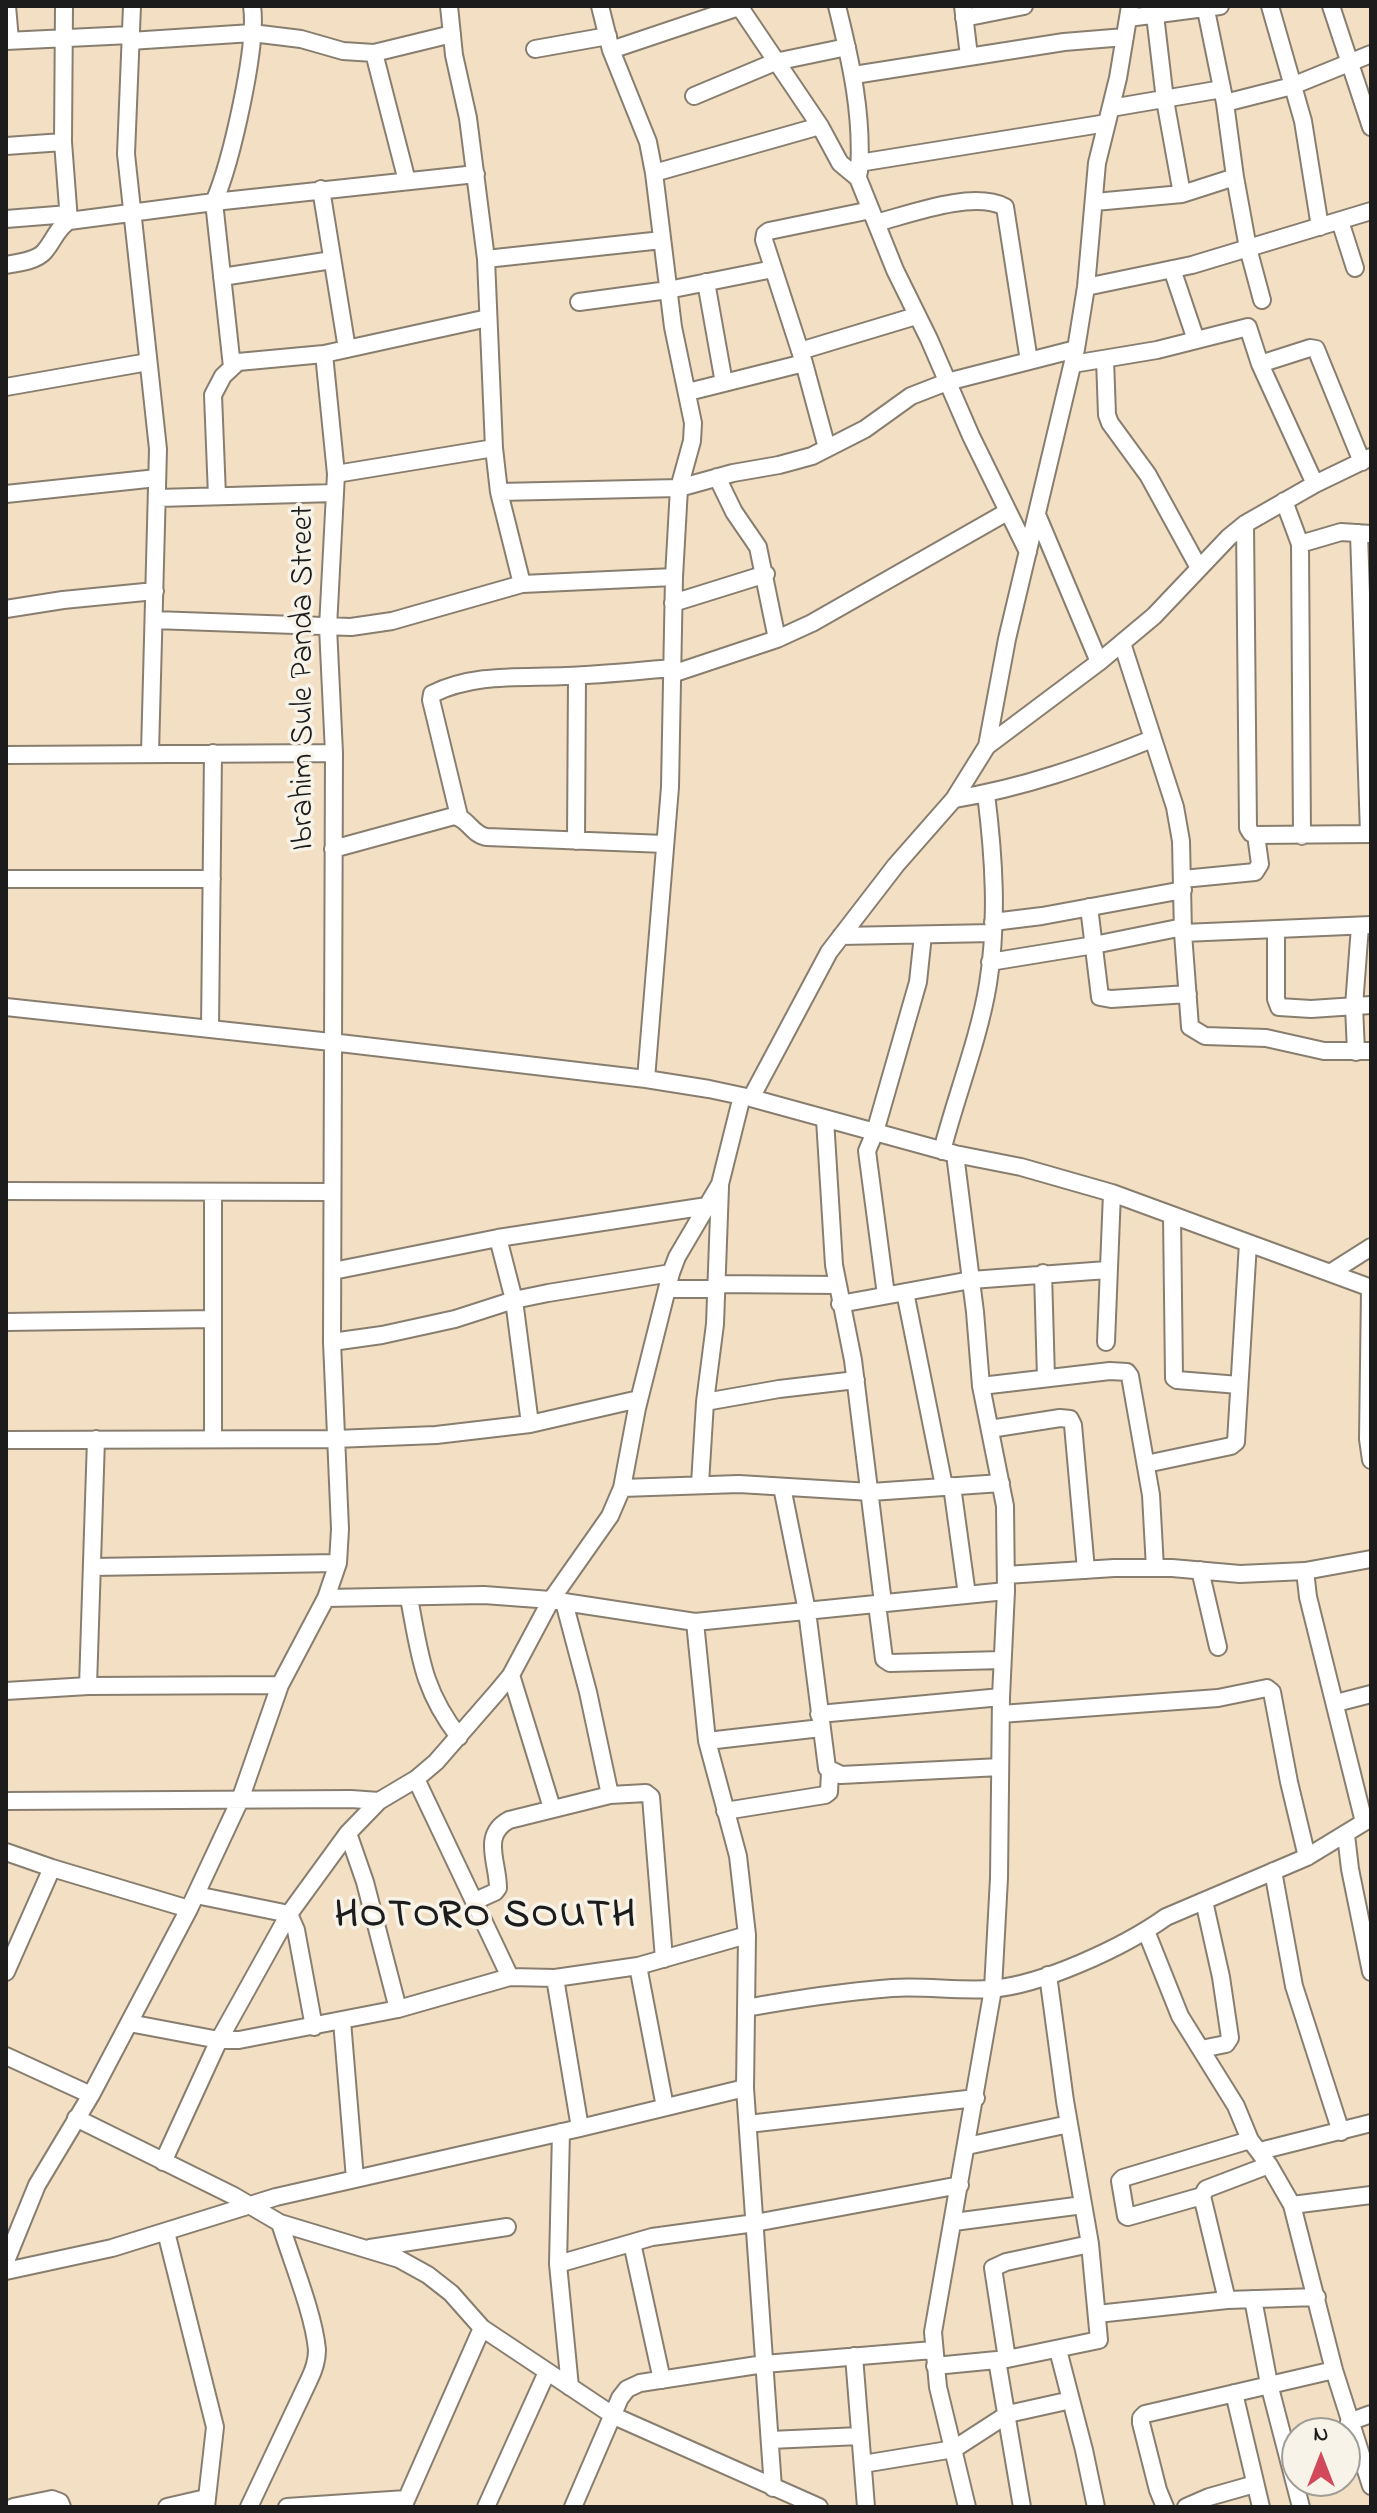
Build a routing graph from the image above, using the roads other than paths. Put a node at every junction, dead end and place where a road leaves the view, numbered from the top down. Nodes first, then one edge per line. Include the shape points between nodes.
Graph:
1 (7, 6) edge
2 (64, 6) edge
3 (132, 6) edge
4 (252, 6) edge
5 (449, 6) edge
6 (600, 6) edge
7 (740, 6) edge
8 (841, 6) edge
9 (1024, 6) edge
10 (1270, 6) edge
11 (1331, 6) edge
12 (1213, 8) edge
13 (964, 12) edge
14 (1129, 12) edge
15 (1155, 15) junction
16 (252, 33) junction
17 (452, 34) junction
18 (1125, 37) junction
19 (130, 38) junction
20 (8, 40) edge
21 (62, 40) junction
22 (610, 43) junction
23 (847, 47) junction
24 (535, 49) dead end
25 (374, 53) junction
26 (1371, 54) edge
27 (969, 56) junction
28 (775, 62) junction
29 (1350, 63) junction
30 (854, 75) junction
31 (1292, 86) junction
32 (694, 96) dead end
33 (1223, 96) junction
34 (1165, 100) junction
35 (1109, 115) junction
36 (820, 126) junction
37 (1371, 127) edge
38 (63, 142) junction
39 (6, 146) edge
40 (859, 171) junction
41 (654, 173) junction
42 (476, 174) junction
43 (1235, 177) junction
44 (407, 181) junction
45 (321, 189) junction
46 (1182, 194) junction
47 (214, 202) junction
48 (1095, 202) junction
49 (1371, 211) edge
50 (133, 214) junction
51 (874, 217) junction
52 (69, 218) junction
53 (6, 219) edge
54 (1340, 221) junction
55 (1320, 227) junction
56 (662, 240) junction
57 (1248, 248) junction
58 (486, 259) junction
59 (332, 260) junction
60 (6, 265) edge
61 (1355, 268) dead end
62 (773, 269) junction
63 (1172, 269) junction
64 (222, 277) junction
65 (706, 282) junction
66 (1086, 287) junction
67 (668, 290) junction
68 (1262, 300) dead end
69 (579, 302) dead end
70 (916, 316) junction
71 (488, 318) junction
72 (1196, 340) junction
73 (347, 349) junction
74 (324, 354) junction
75 (1075, 356) junction
76 (802, 357) junction
77 (1105, 359) junction
78 (1029, 361) junction
79 (148, 362) junction
80 (1260, 364) junction
81 (232, 367) junction
82 (947, 382) junction
83 (724, 383) junction
84 (7, 384) edge
85 (688, 392) junction
86 (494, 448) junction
87 (827, 448) junction
88 (1369, 459) edge
89 (336, 474) junction
90 (717, 477) junction
91 (157, 478) junction
92 (1315, 484) junction
93 (679, 488) junction
94 (499, 492) junction
95 (335, 493) junction
96 (6, 494) edge
97 (217, 496) junction
98 (158, 498) junction
99 (1284, 501) junction
100 (1007, 512) junction
101 (1038, 517) junction
102 (1245, 524) junction
103 (1365, 533) edge
104 (1300, 544) junction
105 (1028, 552) junction
106 (1199, 568) junction
107 (766, 574) junction
108 (674, 577) junction
109 (522, 584) junction
110 (155, 591) junction
111 (673, 603) junction
112 (6, 609) edge
113 (154, 620) junction
114 (328, 627) junction
115 (777, 639) junction
116 (1122, 643) junction
117 (1099, 662) junction
118 (672, 671) junction
119 (577, 676) junction
120 (1152, 739) junction
121 (987, 746) junction
122 (150, 753) junction
123 (213, 753) junction
124 (334, 753) junction
125 (6, 755) edge
126 (986, 794) junction
127 (954, 799) junction
128 (459, 816) junction
129 (1370, 834) edge
130 (1256, 835) junction
131 (1302, 836) junction
132 (576, 841) junction
133 (665, 844) junction
134 (333, 849) junction
135 (6, 879) edge
136 (212, 879) junction
137 (1183, 884) junction
138 (1089, 907) junction
139 (1365, 926) edge
140 (993, 928) junction
141 (1276, 929) junction
142 (1183, 930) junction
143 (923, 935) junction
144 (841, 936) junction
145 (1094, 945) junction
146 (990, 962) junction
147 (1188, 994) junction
148 (1371, 1005) edge
149 (1354, 1006) junction
150 (6, 1007) edge
151 (210, 1029) junction
152 (331, 1042) junction
153 (1363, 1052) edge
154 (646, 1079) junction
155 (746, 1097) junction
156 (825, 1119) junction
157 (875, 1132) junction
158 (948, 1152) junction
159 (720, 1184) junction
160 (6, 1191) edge
161 (213, 1192) junction
162 (331, 1192) junction
163 (1112, 1193) junction
164 (707, 1206) junction
165 (1172, 1215) junction
166 (498, 1238) junction
167 (1248, 1243) junction
168 (1371, 1247) edge
169 (1107, 1270) junction
170 (333, 1271) junction
171 (1043, 1273) junction
172 (1330, 1273) junction
173 (971, 1280) junction
174 (669, 1281) junction
175 (838, 1285) junction
176 (716, 1287) junction
177 (1370, 1288) edge
178 (905, 1292) junction
179 (886, 1295) junction
180 (514, 1300) junction
181 (840, 1304) junction
182 (213, 1319) junction
183 (6, 1322) edge
184 (332, 1342) junction
185 (1106, 1342) dead end
186 (1046, 1378) junction
187 (856, 1380) junction
188 (1239, 1385) junction
189 (981, 1386) junction
190 (639, 1399) junction
191 (705, 1402) junction
192 (530, 1424) junction
193 (990, 1429) junction
194 (96, 1439) junction
195 (213, 1439) junction
196 (335, 1439) junction
197 (6, 1440) edge
198 (1371, 1460) edge
199 (1146, 1464) junction
200 (1001, 1483) junction
201 (700, 1484) junction
202 (948, 1486) junction
203 (782, 1487) junction
204 (622, 1488) junction
205 (871, 1492) junction
206 (1371, 1559) edge
207 (338, 1563) junction
208 (93, 1567) junction
209 (1155, 1568) junction
210 (1086, 1570) junction
211 (1200, 1570) junction
212 (1305, 1571) junction
213 (1006, 1583) junction
214 (967, 1595) junction
215 (326, 1598) junction
216 (409, 1598) junction
217 (557, 1601) junction
218 (880, 1604) junction
219 (807, 1611) junction
220 (695, 1622) junction
221 (1218, 1647) dead end
222 (1002, 1660) junction
223 (511, 1675) junction
224 (280, 1685) junction
225 (88, 1686) junction
226 (6, 1691) edge
227 (1371, 1694) edge
228 (1001, 1697) junction
229 (1336, 1703) junction
230 (1001, 1714) junction
231 (820, 1721) junction
232 (459, 1737) junction
233 (707, 1741) junction
234 (1000, 1767) junction
235 (830, 1772) junction
236 (416, 1779) junction
237 (610, 1795) junction
238 (240, 1800) junction
239 (6, 1801) edge
240 (379, 1801) junction
241 (552, 1808) junction
242 (725, 1811) junction
243 (1367, 1820) edge
244 (348, 1833) junction
245 (1346, 1835) junction
246 (6, 1852) edge
247 (1307, 1857) junction
248 (52, 1868) junction
249 (1273, 1871) junction
250 (475, 1901) junction
251 (1204, 1901) junction
252 (192, 1902) junction
253 (289, 1914) junction
254 (1146, 1931) junction
255 (747, 1935) junction
256 (664, 1959) junction
257 (638, 1966) junction
258 (6, 1972) edge
259 (1371, 1972) edge
260 (1048, 1975) junction
261 (510, 1977) junction
262 (555, 1978) junction
263 (993, 1989) junction
264 (746, 2008) junction
265 (398, 2009) junction
266 (342, 2021) junction
267 (129, 2023) junction
268 (314, 2027) junction
269 (219, 2040) junction
270 (1201, 2049) junction
271 (6, 2056) edge
272 (745, 2088) junction
273 (91, 2095) junction
274 (976, 2098) junction
275 (665, 2107) junction
276 (76, 2118) junction
277 (1371, 2123) edge
278 (748, 2124) junction
279 (1069, 2124) junction
280 (580, 2128) junction
281 (561, 2132) junction
282 (1341, 2132) junction
283 (967, 2146) junction
284 (1260, 2152) junction
285 (163, 2162) junction
286 (355, 2179) junction
287 (960, 2185) junction
288 (1371, 2195) edge
289 (1202, 2196) junction
290 (1083, 2205) junction
291 (1292, 2205) junction
292 (249, 2206) junction
293 (954, 2222) junction
294 (280, 2223) junction
295 (755, 2223) junction
296 (507, 2227) dead end
297 (166, 2232) junction
298 (632, 2243) junction
299 (1090, 2244) junction
300 (368, 2248) junction
301 (6, 2261) edge
302 (558, 2264) junction
303 (6, 2271) edge
304 (1317, 2297) junction
305 (1253, 2299) junction
306 (1227, 2300) junction
307 (1097, 2314) junction
308 (482, 2328) junction
309 (1058, 2350) junction
310 (854, 2356) junction
311 (934, 2358) junction
312 (1002, 2360) junction
313 (764, 2364) junction
314 (1334, 2370) junction
315 (547, 2372) junction
316 (662, 2380) junction
317 (1269, 2384) junction
318 (570, 2387) junction
319 (1234, 2393) junction
320 (1071, 2400) junction
321 (1008, 2414) junction
322 (614, 2416) junction
323 (1346, 2417) edge
324 (1281, 2419) edge
325 (860, 2436) junction
326 (770, 2440) junction
327 (954, 2449) junction
328 (1361, 2461) edge
329 (863, 2464) junction
330 (1255, 2484) junction
331 (1371, 2486) edge
332 (773, 2488) junction
333 (206, 2503) edge
334 (404, 2503) edge
335 (13, 2507) edge
336 (62, 2507) edge
337 (167, 2507) edge
338 (249, 2507) edge
339 (287, 2507) edge
340 (486, 2507) edge
341 (573, 2507) edge
342 (819, 2507) edge
343 (866, 2507) edge
344 (967, 2507) edge
345 (1022, 2507) edge
346 (1096, 2507) edge
347 (1165, 2507) edge
348 (1186, 2507) edge
349 (1261, 2507) edge

1 - 20 street
2 - 21 street
3 - 19 street
4 - 16 street
5 - 17 street
6 - 22 street
7 - 22 street
7 - 28 street
8 - 23 street
9 - 13 street
10 - 31 street
11 - 29 street
12 - 15 street
12 - 33 street
13 - 27 street
14 - 15 street
14 - 18 street
15 - 34 street
16 - 19 street
16 - 25 street
16 - 47 street
17 - 25 street
17 - 42 street
18 - 27 street
18 - 35 street
19 - 21 street
19 - 50 street via 125,137
20 - 21 street
21 - 38 street
22 - 24 street
22 - 41 street via 648,142
23 - 28 street
23 - 30 street
25 - 44 street
26 - 29 street
27 - 30 street
28 - 32 street
28 - 36 street
29 - 31 street
29 - 37 street
30 - 40 street
31 - 33 street
31 - 55 street
33 - 34 street
33 - 43 street
34 - 35 street
34 - 46 street
35 - 40 street
35 - 48 street via 1097,163
36 - 40 street via 840,163
36 - 41 street
38 - 39 street
38 - 52 street
40 - 51 street
41 - 56 street
42 - 44 street
42 - 58 street
43 - 46 street
43 - 57 street
44 - 45 street
45 - 47 street
45 - 59 street
46 - 48 street
47 - 50 street
47 - 64 street
48 - 66 street
49 - 54 street
50 - 52 street
50 - 79 street
51 - 62 street via 769,231 764,240
51 - 70 street
51 - 78 street via 943,205 995,202 1005,207
52 - 53 street
52 - 60 street via 38,257
54 - 55 street
54 - 61 street
55 - 57 street
56 - 58 street
56 - 67 street
57 - 63 street
57 - 68 street
58 - 71 street
59 - 64 street
59 - 73 street
62 - 65 street
62 - 76 street
63 - 66 street
63 - 72 street
64 - 81 street
65 - 67 street
65 - 83 street
66 - 75 street
67 - 69 street
67 - 85 street
70 - 76 street
70 - 82 street
71 - 73 street
71 - 86 street
72 - 77 street
72 - 80 street via 1248,327
73 - 74 street
74 - 81 street
74 - 89 street
75 - 77 street
75 - 78 street
75 - 101 street
76 - 83 street
76 - 87 street
77 - 106 street via 1110,423 1148,475
78 - 82 street
79 - 84 street
79 - 91 street
80 - 88 street via 1316,349
80 - 92 street
81 - 97 street via 213,395
82 - 87 street via 911,396
82 - 100 street
83 - 85 street
85 - 93 street via 692,441
86 - 89 street, Ibrahim Sule Panda Street
86 - 94 street
87 - 90 street via 779,465
88 - 92 street
89 - 95 street, Ibrahim Sule Panda Street
90 - 93 street
90 - 107 street via 758,547
91 - 96 street
91 - 98 street
92 - 99 street
93 - 94 street
93 - 108 street
94 - 109 street
95 - 97 street
95 - 114 street, Ibrahim Sule Panda Street
97 - 98 street
98 - 110 street
99 - 102 street
99 - 104 street
100 - 105 street
100 - 115 street
101 - 105 street
101 - 117 street
102 - 106 street
102 - 130 street via 1248,828
103 - 104 street via 1341,532
103 - 129 street
104 - 131 street
105 - 121 street
106 - 116 street
107 - 111 street
107 - 115 street
108 - 109 street
108 - 111 street
109 - 114 street via 392,621
110 - 112 street
110 - 113 street
111 - 118 street
113 - 114 street
113 - 122 street
114 - 124 street, Ibrahim Sule Panda Street
115 - 118 street
116 - 117 street
116 - 120 street
117 - 121 street
118 - 119 street
118 - 133 street
119 - 128 street via 491,678 432,694
119 - 132 street
120 - 126 street via 1090,764
120 - 137 street via 1175,807
121 - 127 street
122 - 123 street
122 - 125 street
123 - 124 street
123 - 136 street
124 - 134 street, Ibrahim Sule Panda Street
126 - 127 street
126 - 140 street via 994,858
127 - 144 street
128 - 132 street via 480,836
128 - 134 street
129 - 131 street
130 - 131 street
130 - 137 street via 1260,864 1255,872
132 - 133 street
133 - 154 street
134 - 152 street, Ibrahim Sule Panda Street
135 - 136 street
136 - 151 street
137 - 138 street
137 - 142 street
138 - 140 street
138 - 145 street
139 - 141 street
139 - 149 street
140 - 143 street
140 - 146 street
141 - 142 street
141 - 149 street via 1279,1007
142 - 145 street
142 - 147 street
143 - 144 street
143 - 157 street via 918,982
144 - 155 street
145 - 146 street
145 - 147 street via 1100,997
146 - 158 street
147 - 153 street via 1190,1027 1198,1034
148 - 149 street
149 - 153 street
150 - 151 street
151 - 152 street
152 - 154 street
152 - 162 street, Ibrahim Sule Panda Street
154 - 155 street
155 - 156 street
155 - 159 street
156 - 157 street
156 - 175 street
157 - 158 street
157 - 179 street via 867,1160
158 - 163 street
158 - 173 street
159 - 164 street
159 - 176 street
160 - 161 street
161 - 162 street
161 - 182 street
162 - 170 street, Ibrahim Sule Panda Street
163 - 165 street
163 - 169 street
164 - 166 street
164 - 174 street
165 - 167 street
165 - 188 street via 1174,1378
166 - 170 street
166 - 180 street
167 - 172 street
167 - 188 street
168 - 172 street
169 - 171 street
169 - 185 street
170 - 184 street, Ibrahim Sule Panda Street
171 - 173 street
171 - 186 street
172 - 177 street
173 - 178 street
173 - 189 street
174 - 176 street
174 - 180 street
174 - 190 street
175 - 176 street
175 - 181 street
176 - 191 street
177 - 198 street
178 - 179 street
178 - 202 street
179 - 181 street
180 - 184 street via 455,1319
180 - 192 street
181 - 187 street
182 - 183 street
182 - 195 street
184 - 196 street, Ibrahim Sule Panda Street
186 - 189 street
186 - 199 street via 1127,1372
187 - 191 street
187 - 205 street
188 - 199 street via 1235,1444
189 - 193 street
190 - 192 street
190 - 204 street
191 - 201 street
192 - 196 street
193 - 200 street
193 - 210 street via 1070,1419
194 - 195 street
194 - 197 street
194 - 208 street
195 - 196 street
196 - 207 street, Ibrahim Sule Panda Street
199 - 209 street
200 - 202 street
200 - 213 street
201 - 203 street
201 - 204 street
202 - 205 street
202 - 214 street
203 - 205 street
203 - 219 street
204 - 217 street
205 - 218 street
206 - 212 street
207 - 208 street
207 - 215 street, Ibrahim Sule Panda Street
208 - 225 street
209 - 210 street
209 - 211 street
210 - 213 street
211 - 212 street
211 - 221 street
212 - 229 street
213 - 214 street
213 - 222 street
214 - 218 street
215 - 216 street
215 - 224 street, Ibrahim Sule Panda Street
216 - 217 street via 484,1595
216 - 232 street via 423,1672 440,1712
217 - 220 street
217 - 223 street
217 - 237 street via 588,1692
218 - 219 street
218 - 222 street via 884,1659 890,1663
219 - 220 street
219 - 231 street
220 - 233 street
222 - 228 street
223 - 232 street
223 - 241 street
224 - 225 street
224 - 238 street, Ibrahim Sule Panda Street
225 - 226 street
227 - 229 street
228 - 230 street
228 - 231 street
229 - 243 street
230 - 234 street
230 - 247 street via 1218,1698 1267,1688
231 - 233 street
231 - 235 street
232 - 236 street
233 - 242 street
234 - 235 street
234 - 263 street
235 - 242 street via 825,1795
236 - 240 street
236 - 250 street
237 - 241 street
237 - 256 street via 638,1792 651,1797
238 - 239 street
238 - 240 street
238 - 252 street, Ibrahim Sule Panda Street
240 - 244 street
241 - 250 street via 498,1825 492,1836 498,1888
242 - 255 street via 738,1856
243 - 245 street
244 - 253 street
244 - 265 street
245 - 247 street
245 - 259 street
246 - 248 street
247 - 249 street
248 - 252 street
248 - 258 street
249 - 251 street
249 - 282 street via 1294,1986
250 - 261 street
251 - 254 street
251 - 270 street via 1230,2038 1226,2044
252 - 253 street
252 - 267 street, Ibrahim Sule Panda Street
253 - 268 street
253 - 269 street
254 - 260 street
254 - 270 street via 1180,2016
255 - 256 street
255 - 264 street
256 - 257 street
257 - 262 street
257 - 275 street
260 - 263 street
260 - 279 street
261 - 262 street
261 - 265 street
262 - 280 street
263 - 264 street via 895,1988
263 - 274 street
264 - 272 street
265 - 266 street
266 - 268 street
266 - 286 street
267 - 269 street
267 - 273 street, Ibrahim Sule Panda Street
268 - 269 street
269 - 285 street
270 - 284 street
271 - 273 street
272 - 275 street
272 - 278 street
273 - 276 street, Ibrahim Sule Panda Street
274 - 278 street
274 - 283 street
275 - 280 street
276 - 285 street
276 - 301 street, Ibrahim Sule Panda Street via 37,2185
277 - 282 street
278 - 295 street
279 - 283 street
279 - 290 street
280 - 281 street
281 - 286 street
281 - 302 street
282 - 284 street
283 - 287 street
284 - 289 street
284 - 289 street via 1120,2181 1128,2217
284 - 291 street
285 - 292 street
286 - 292 street
287 - 293 street
287 - 295 street
288 - 291 street
289 - 306 street
290 - 293 street
290 - 299 street
291 - 304 street
292 - 294 street
292 - 297 street
293 - 311 street via 938,2295
294 - 300 street
294 - 338 street via 317,2352 315,2367
295 - 298 street
295 - 313 street
296 - 300 street
297 - 303 street
297 - 333 street via 215,2427
298 - 302 street
298 - 316 street
299 - 307 street
299 - 312 street via 993,2268
300 - 308 street via 428,2275
302 - 318 street
304 - 305 street
304 - 314 street
305 - 306 street
305 - 317 street
306 - 307 street
307 - 309 street via 1099,2340
308 - 315 street
308 - 334 street
309 - 312 street
309 - 320 street
310 - 311 street
310 - 313 street
310 - 325 street
311 - 312 street
311 - 327 street
312 - 321 street
313 - 316 street
313 - 326 street
314 - 317 street
314 - 323 street
315 - 318 street
315 - 340 street
316 - 322 street via 627,2389
317 - 319 street
317 - 324 street
318 - 322 street
319 - 330 street
319 - 347 street via 1141,2418
320 - 321 street
320 - 346 street
321 - 327 street
321 - 345 street
322 - 332 street
322 - 341 street
325 - 326 street
325 - 329 street
326 - 332 street
327 - 329 street
327 - 344 street
328 - 331 street
329 - 343 street
330 - 348 street
330 - 349 street
332 - 342 street
333 - 337 street
334 - 339 street
335 - 336 street via 52,2499

